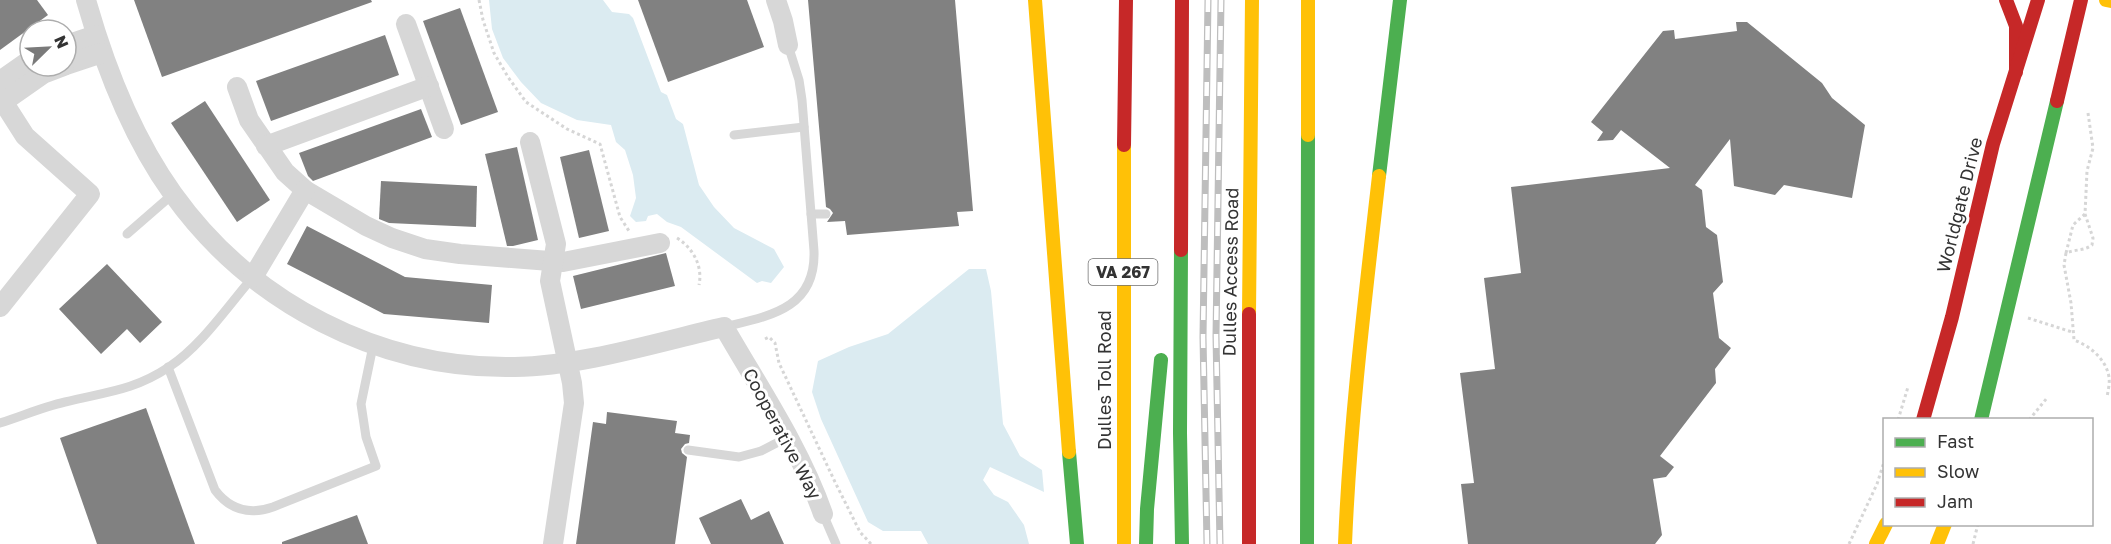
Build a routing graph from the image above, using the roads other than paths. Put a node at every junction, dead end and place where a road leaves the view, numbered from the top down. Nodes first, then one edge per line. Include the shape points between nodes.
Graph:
1 (86, 0) edge
2 (776, 0) edge
3 (1035, 0) edge
4 (1126, 0) edge
5 (1182, 0) edge
6 (1251, 0) edge
7 (1308, 0) edge
8 (1400, 0) edge
9 (2006, 0) edge
10 (2038, 0) edge
11 (2081, 0) edge
12 (2106, 0) edge
13 (2111, 1) edge
14 (406, 24) dead end
15 (99, 44) junction
16 (78, 45) edge
17 (788, 45) joint
18 (78, 58) edge
19 (18, 68) edge
20 (2016, 72) junction
21 (36, 78) edge
22 (0, 81) edge
23 (429, 86) junction
24 (237, 87) dead end
25 (2, 99) edge
26 (1182, 113) junction
27 (804, 127) junction
28 (444, 129) dead end
29 (734, 135) dead end
30 (530, 142) dead end
31 (266, 146) junction
32 (304, 190) junction
33 (173, 194) junction
34 (811, 214) junction
35 (826, 214) dead end
36 (127, 234) dead end
37 (666, 239) road end
38 (553, 262) junction
39 (253, 277) junction
40 (1167, 299) dead end
41 (0, 308) edge
42 (724, 327) junction
43 (1163, 344) dead end
44 (373, 346) junction
45 (568, 363) junction
46 (168, 368) junction
47 (1924, 418) edge
48 (1982, 418) edge
49 (0, 423) edge
50 (788, 437) junction
51 (688, 450) dead end
52 (823, 514) joint
53 (1885, 526) edge
54 (1945, 526) edge
55 (554, 544) edge
56 (836, 544) edge
57 (1077, 544) edge
58 (1124, 544) edge
59 (1146, 544) edge
60 (1182, 544) edge
61 (1250, 544) edge
62 (1307, 544) edge
63 (1345, 544) edge
64 (1876, 544) edge
65 (1936, 544) edge

1 - 15 street
2 - 17 street
3 - 57 main road
4 - 58 main road, Dulles Toll Road / VA 267
5 - 26 main road
6 - 61 main road, Dulles Access Road
7 - 62 main road
8 - 63 main road via 1358,358
9 - 20 main road via 2015,18 2018,38
10 - 20 main road, Worldgate Drive
11 - 48 main road
12 - 13 main road
14 - 23 street
15 - 16 street
15 - 18 street
15 - 33 street via 140,138
17 - 27 lane via 798,80
19 - 22 street
20 - 47 main road, Worldgate Drive via 1996,132
21 - 25 street
23 - 28 street
23 - 31 street
24 - 31 street via 249,120
25 - 41 street via 25,136 90,194
26 - 40 main road via 1168,231
26 - 60 main road
27 - 29 lane
27 - 34 lane
30 - 38 street via 556,244
31 - 32 street
32 - 38 street via 366,226 425,249
32 - 39 street
33 - 36 lane
33 - 39 street via 203,232
34 - 35 lane
34 - 42 lane via 814,260 810,280 801,296 777,313
37 - 38 street
38 - 45 street via 549,281
39 - 44 street via 308,315
39 - 46 lane via 196,343
42 - 45 street
42 - 50 street, Cooperative Way
43 - 59 main road
44 - 45 street via 474,365
44 - 46 lane via 361,404 376,466 257,510 242,510 226,503 211,485
45 - 55 street via 573,413
46 - 49 lane via 117,391 60,403
50 - 51 lane via 739,457
50 - 52 street, Cooperative Way
52 - 56 lane, Cooperative Way
53 - 64 main road
54 - 65 main road

